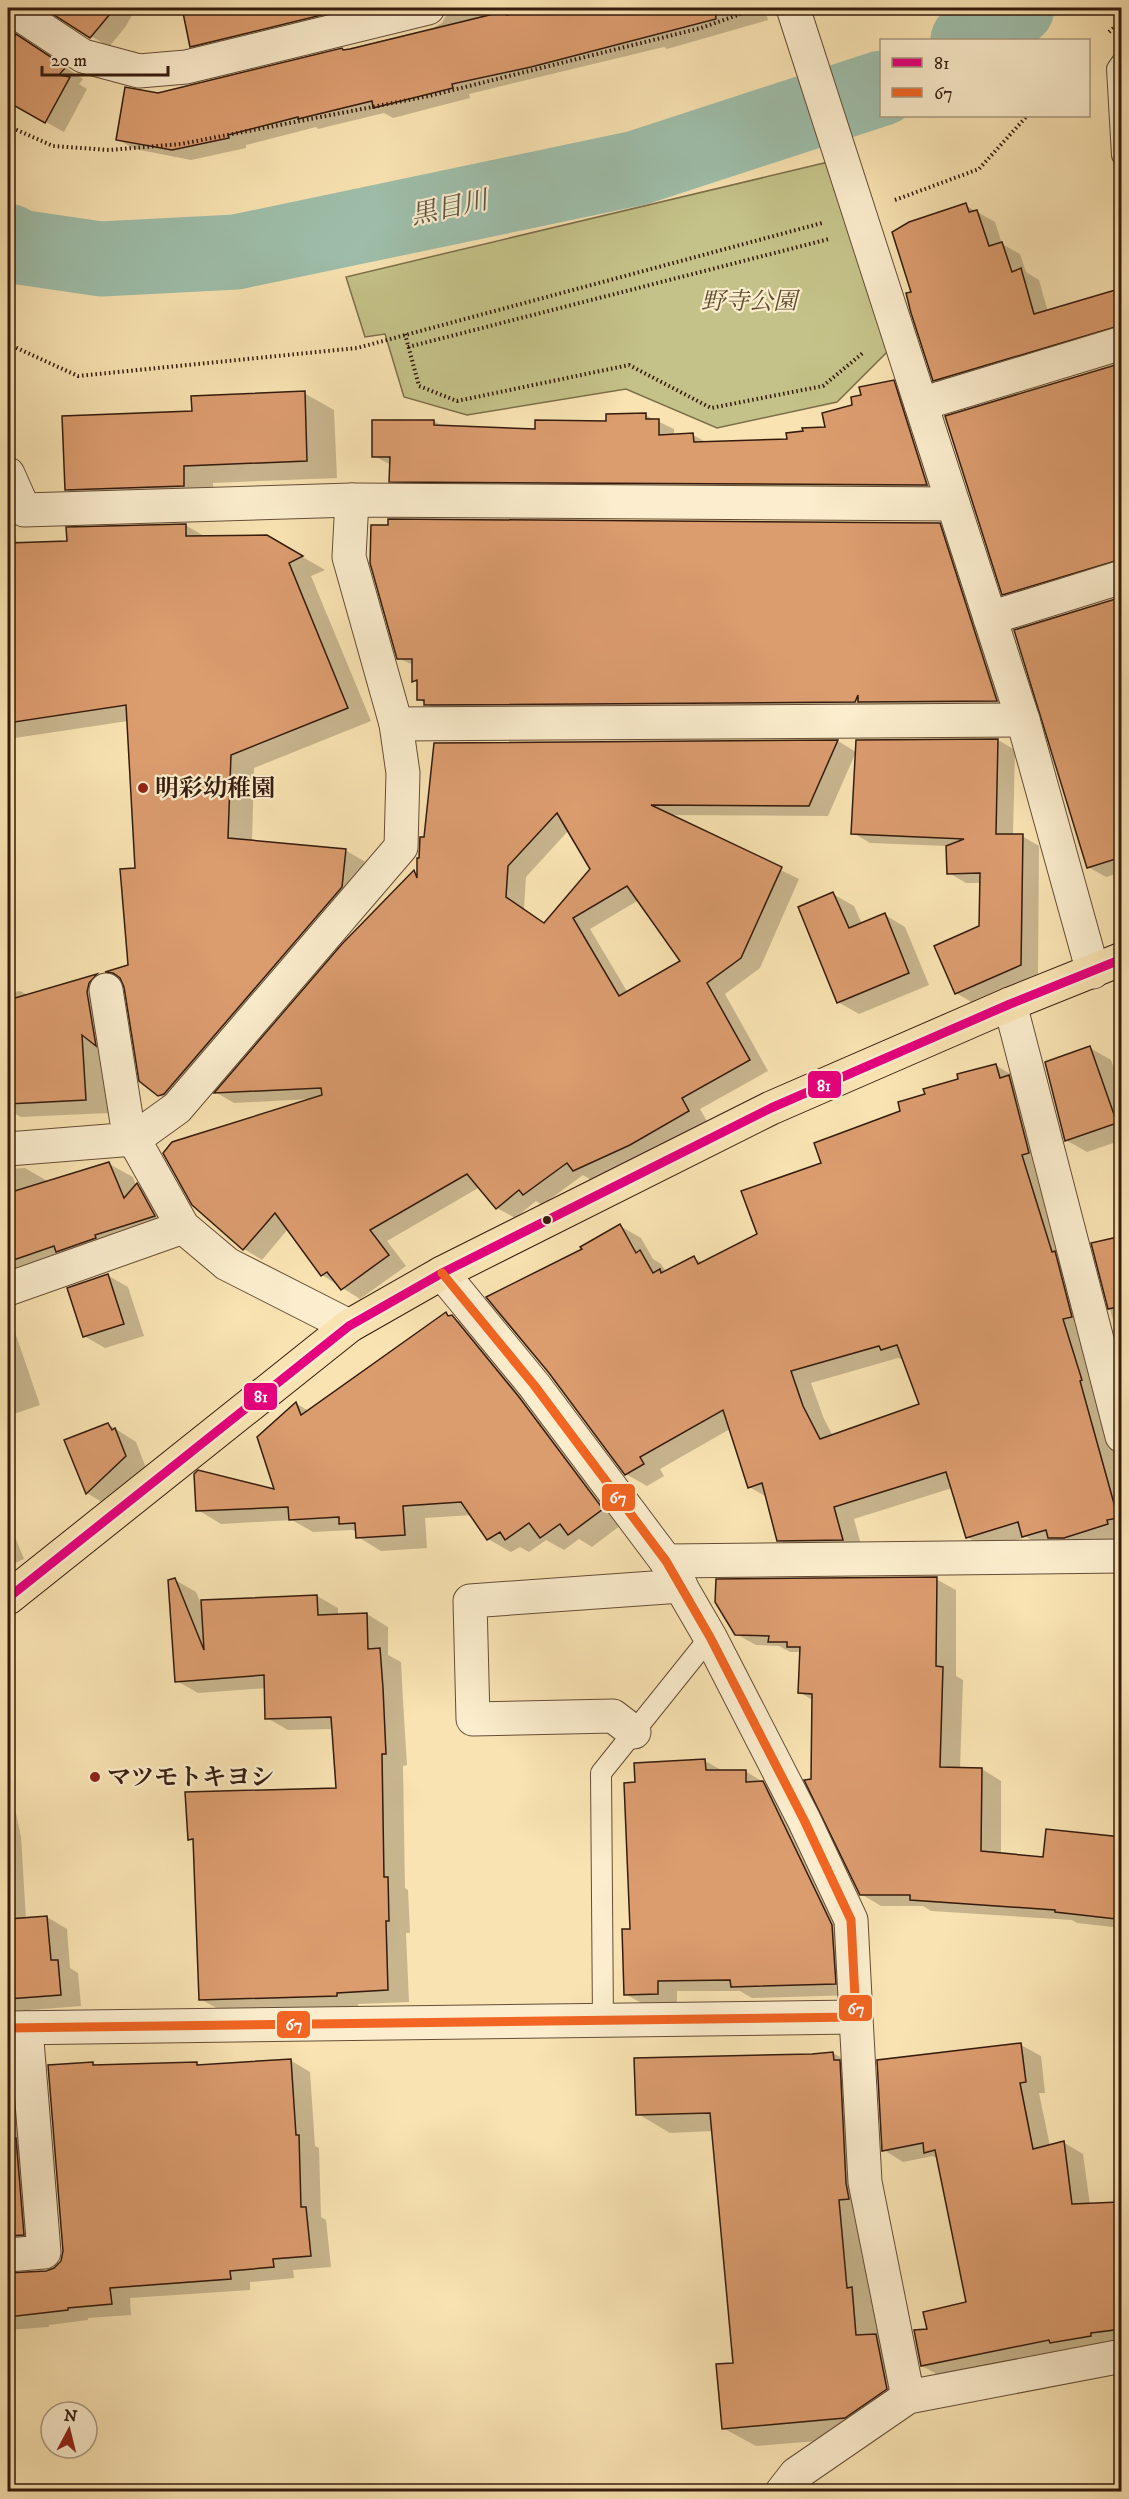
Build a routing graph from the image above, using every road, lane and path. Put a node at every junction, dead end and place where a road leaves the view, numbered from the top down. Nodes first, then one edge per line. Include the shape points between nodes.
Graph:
1 (10, 8) edge
2 (428, 8) edge
3 (758, 8) edge
4 (793, 8) edge
5 (1122, 62) edge
6 (1026, 117) edge
7 (8, 126) edge
8 (1122, 155) edge
9 (862, 222) junction
10 (896, 326) junction
11 (405, 334) junction
12 (1122, 343) edge
13 (8, 344) edge
14 (408, 347) junction
15 (921, 404) junction
16 (8, 474) edge
17 (352, 500) junction
18 (953, 504) junction
19 (1122, 577) edge
20 (990, 618) junction
21 (1023, 720) junction
22 (396, 724) junction
23 (1108, 966) edge
24 (106, 990) dead end
25 (1010, 1004) junction
26 (134, 1139) junction
27 (8, 1149) edge
28 (183, 1227) junction
29 (442, 1273) junction
30 (8, 1289) edge
31 (349, 1326) junction
32 (1122, 1436) edge
33 (1122, 1556) edge
34 (674, 1573) junction
35 (8, 1598) edge
36 (710, 1637) junction
37 (634, 1732) junction
38 (856, 2017) junction
39 (603, 2021) junction
40 (16, 2028) edge
41 (8, 2255) edge
42 (1122, 2356) edge
43 (908, 2397) junction
44 (782, 2492) edge

1 - 2 street via 83,56 139,71 186,67
3 - 7 path via 701,28 429,96 181,144 109,150 53,146
4 - 9 street
5 - 8 lane via 1117,69
6 - 9 path via 979,169
9 - 10 street
9 - 11 path
9 - 14 path
10 - 14 path via 823,386 711,408 629,365 457,401 419,386
10 - 15 street
11 - 13 path via 357,348 78,376
11 - 14 path
12 - 15 street
15 - 18 street
16 - 17 street via 24,510
17 - 18 street
17 - 22 street via 349,557
18 - 20 street
19 - 20 street
20 - 21 street
21 - 22 street
21 - 23 street
22 - 26 street via 403,773 401,847 177,1108
23 - 25 main road
24 - 26 street via 128,1129
25 - 29 main road via 771,1108
25 - 32 street
26 - 27 street
26 - 28 street
28 - 30 street
28 - 31 street via 227,1264
29 - 31 main road
29 - 34 street via 534,1384
31 - 35 main road
33 - 34 street
34 - 36 street
34 - 37 street via 470,1601 473,1719 613,1716
36 - 37 lane
36 - 38 street via 851,1920
37 - 39 lane via 601,1773
38 - 39 street
38 - 43 street via 865,2182
39 - 40 street
40 - 41 street via 44,2252
42 - 43 street
43 - 44 street via 796,2474

